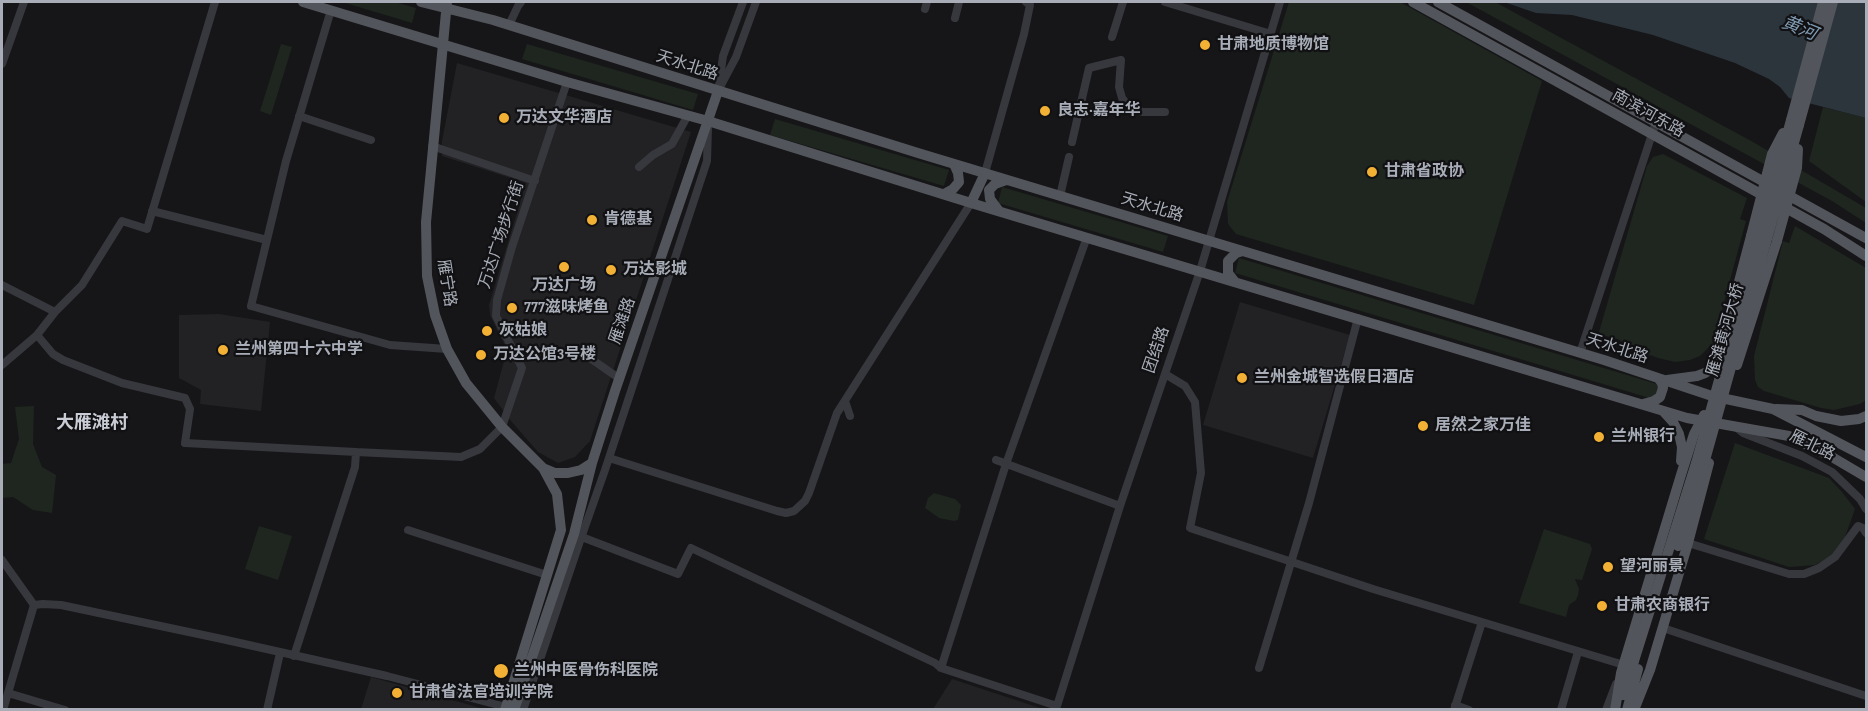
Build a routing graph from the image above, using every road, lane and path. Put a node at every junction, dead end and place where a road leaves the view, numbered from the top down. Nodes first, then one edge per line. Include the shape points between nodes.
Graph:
1 (24, 2) edge
2 (215, 2) edge
3 (303, 2) edge
4 (422, 2) edge
5 (521, 2) edge
6 (743, 2) edge
7 (756, 2) edge
8 (959, 2) edge
9 (1026, 2) edge
10 (1123, 2) edge
11 (1165, 2) edge
12 (1280, 2) edge
13 (1413, 2) edge
14 (1438, 2) edge
15 (1823, 2) edge
16 (1833, 2) edge
17 (447, 5) edge
18 (331, 10) junction
19 (955, 18) dead end
20 (509, 25) junction
21 (1271, 34) junction
22 (1112, 37) dead end
23 (442, 44) junction
24 (2, 64) edge
25 (567, 82) junction
26 (718, 91) junction
27 (1165, 112) dead end
28 (688, 115) junction
29 (299, 116) junction
30 (708, 121) junction
31 (1656, 122) junction
32 (1795, 122) junction
33 (1653, 134) junction
34 (371, 140) dead end
35 (1072, 142) dead end
36 (432, 146) junction
37 (1070, 157) dead end
38 (954, 164) junction
39 (639, 167) dead end
40 (985, 173) junction
41 (535, 180) junction
42 (1006, 180) junction
43 (944, 194) junction
44 (1060, 196) junction
45 (971, 203) junction
46 (152, 211) junction
47 (999, 211) junction
48 (1087, 237) junction
49 (1866, 238) edge
50 (267, 240) junction
51 (1209, 241) junction
52 (1244, 251) junction
53 (1866, 256) edge
54 (1200, 271) junction
55 (1235, 282) junction
56 (2, 285) edge
57 (55, 312) junction
58 (1358, 318) junction
59 (1726, 331) junction
60 (37, 335) junction
61 (447, 349) junction
62 (1580, 353) junction
63 (587, 356) dead end
64 (2, 365) edge
65 (1165, 374) junction
66 (620, 379) junction
67 (1662, 380) junction
68 (1712, 396) junction
69 (1726, 400) junction
70 (845, 401) junction
71 (1642, 404) junction
72 (1773, 409) junction
73 (1663, 410) junction
74 (850, 416) dead end
75 (1866, 416) edge
76 (1701, 420) junction
77 (1719, 425) junction
78 (1733, 425) junction
79 (502, 428) junction
80 (356, 452) junction
81 (1866, 457) edge
82 (609, 458) junction
83 (996, 460) dead end
84 (592, 463) junction
85 (1006, 464) junction
86 (543, 468) junction
87 (1680, 475) junction
88 (1866, 477) edge
89 (1120, 506) junction
90 (1866, 509) edge
91 (408, 530) dead end
92 (1866, 533) edge
93 (577, 536) junction
94 (1688, 543) junction
95 (2, 560) edge
96 (1292, 561) junction
97 (547, 575) junction
98 (34, 605) junction
99 (1482, 622) junction
100 (1663, 628) junction
101 (1578, 651) junction
102 (280, 652) junction
103 (294, 656) junction
104 (1630, 666) junction
105 (941, 668) junction
106 (1258, 668) dead end
107 (8, 693) junction
108 (1866, 696) edge
109 (1454, 707) edge
110 (1636, 707) edge
111 (508, 709) edge
112 (3, 710) edge
113 (64, 710) edge
114 (267, 710) edge
115 (523, 710) edge
116 (1469, 710) edge
117 (1561, 710) edge
118 (1606, 710) edge
119 (1616, 710) edge
120 (1628, 710) edge

1 - 24 street
2 - 46 street
3 - 18 main road
4 - 17 main road, 天水北路
5 - 20 street
6 - 26 street via 723,56
7 - 26 street via 736,57
8 - 19 street
9 - 40 street via 1030,5 1024,34
10 - 22 street
11 - 21 street
12 - 21 street, 团结路
13 - 33 main road, 南滨河东路
14 - 31 main road, 南滨河东路
15 - 32 main road, 雁滩黄河大桥
16 - 32 main road, 雁滩黄河大桥
17 - 20 main road, 天水北路
17 - 23 main road, 雁宁路
18 - 23 main road
18 - 29 street
20 - 26 main road, 天水北路
21 - 51 street, 团结路
23 - 25 main road
23 - 36 main road, 雁宁路
25 - 28 main road
25 - 41 street, 万达广场步行街
26 - 30 main road, 雁滩路
26 - 38 main road, 天水北路
27 - 35 street via 1143,112 1131,108 1122,98 1120,60 1089,68
28 - 30 main road
28 - 39 street via 672,144
29 - 34 street
29 - 50 street
30 - 43 main road
30 - 66 main road, 雁滩路
30 - 82 street via 707,161
31 - 33 street
31 - 49 main road, 南滨河东路
32 - 59 main road, bridge via 1772,154
32 - 69 main road, bridge via 1797,168
32 - 104 main road, 雁滩黄河大桥, bridge via 1702,471
33 - 53 main road, 南滨河东路
33 - 62 street
36 - 41 street
36 - 61 main road, 雁宁路 via 426,222 427,276
37 - 44 street
38 - 40 main road, 天水北路
38 - 43 main road via 959,182
40 - 42 main road, 天水北路
40 - 45 main road
41 - 79 street, 万达广场步行街 via 495,308 522,368
42 - 44 main road, 天水北路
42 - 47 main road via 989,190
43 - 45 main road
44 - 51 main road, 天水北路
45 - 47 main road
45 - 70 street
46 - 50 street
46 - 57 street via 147,229 122,221 82,285
47 - 48 main road
48 - 54 main road
48 - 85 street
50 - 61 street via 251,306 390,345
51 - 52 main road, 天水北路
51 - 54 street, 团结路
52 - 55 main road via 1228,261 1228,273
52 - 62 main road, 天水北路
54 - 55 main road
54 - 65 street, 团结路
55 - 58 main road
56 - 57 street
57 - 60 street
58 - 71 main road
58 - 96 street
59 - 67 main road via 1711,369 1697,376
59 - 68 main road
60 - 64 street
60 - 80 street via 63,360 122,383 185,399 190,409 185,443
61 - 79 main road, 雁宁路 via 466,383
62 - 67 main road, 天水北路
63 - 66 street
65 - 89 street, 团结路
65 - 96 street via 1185,386 1195,402 1201,473 1190,528
66 - 84 main road, 雁滩路
67 - 68 main road, 天水北路
67 - 71 main road via 1660,397
68 - 69 main road, 天水北路
68 - 76 main road
69 - 72 main road, 天水北路
69 - 77 main road
70 - 74 street
70 - 82 street via 805,501 786,513
71 - 73 main road
72 - 75 main road via 1802,410 1841,421
72 - 81 main road, 天水北路
73 - 76 main road
73 - 87 main road via 1679,434
76 - 77 main road
76 - 87 main road
77 - 78 main road
77 - 94 main road
78 - 88 main road via 1789,436
78 - 90 street, 雁北路 via 1832,472
79 - 80 street via 480,449 461,457
79 - 86 main road, 雁宁路
80 - 103 street via 355,467
82 - 93 street
83 - 85 street
84 - 86 main road via 568,473
84 - 93 main road, 雁滩路
85 - 89 street
85 - 105 street
86 - 97 main road, 雁宁路 via 557,494 561,530
87 - 104 main road
89 - 105 street, 团结路 via 1056,706
91 - 97 street
92 - 94 street via 1858,526 1835,557 1804,574 1789,574
93 - 105 street via 678,574 692,548
93 - 111 main road, 雁滩路
93 - 115 street
94 - 100 main road
95 - 98 street
96 - 99 street
96 - 106 street
97 - 111 main road
98 - 102 street via 61,605
98 - 107 street
99 - 101 street
99 - 109 street
100 - 108 street
100 - 110 main road
101 - 104 street
101 - 117 street
102 - 103 street
102 - 114 street
103 - 111 street
104 - 118 street
104 - 119 main road
104 - 119 main road
104 - 120 main road
107 - 112 street
107 - 113 street
109 - 116 street

